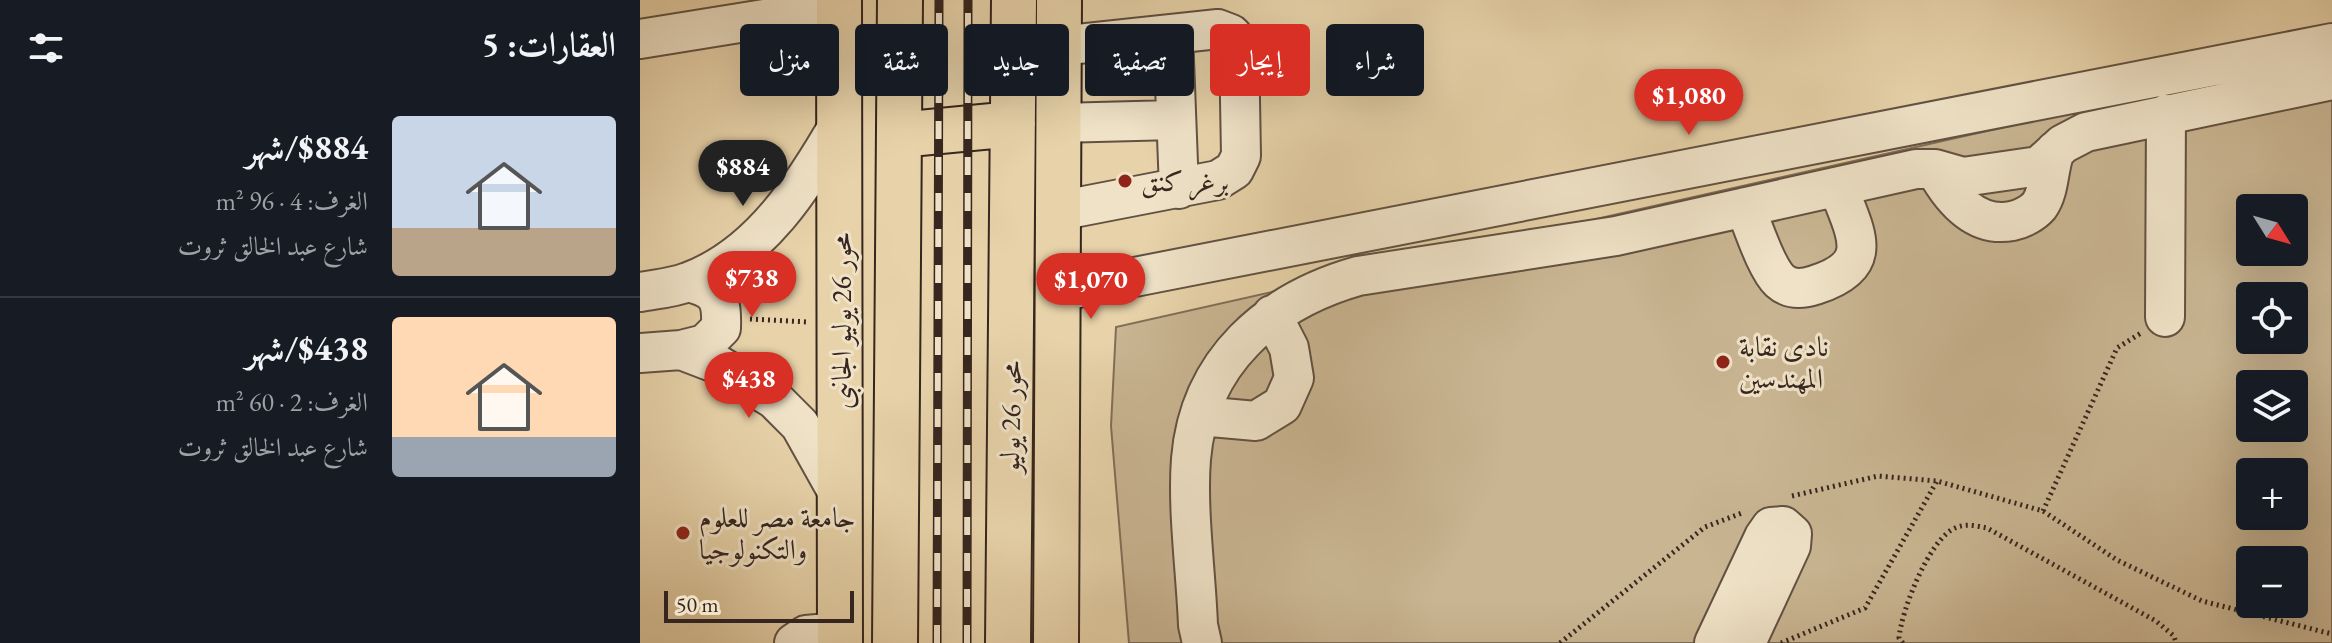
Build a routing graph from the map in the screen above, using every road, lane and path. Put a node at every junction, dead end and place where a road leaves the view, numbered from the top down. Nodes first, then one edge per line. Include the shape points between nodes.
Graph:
1 (900, 0) edge
2 (1014, 0) edge
3 (1059, 0) edge
4 (839, 3) edge
5 (1059, 24) edge
6 (1194, 32) edge
7 (640, 39) edge
8 (2332, 43) edge
9 (2332, 80) edge
10 (1058, 96) edge
11 (1174, 96) edge
12 (2166, 114) junction
13 (1175, 120) junction
14 (841, 121) junction
15 (1058, 123) junction
16 (1013, 124) junction
17 (899, 135) junction
18 (2055, 151) junction
19 (1935, 169) junction
20 (1838, 187) junction
21 (1179, 189) junction
22 (1745, 207) junction
23 (1058, 211) junction
24 (688, 282) junction
25 (640, 292) edge
26 (1058, 292) junction
27 (1272, 315) junction
28 (721, 317) junction
29 (2165, 317) joint
30 (841, 324) junction
31 (681, 350) junction
32 (640, 353) edge
33 (1200, 416) junction
34 (1937, 481) junction
35 (842, 500) junction
36 (2043, 511) junction
37 (1762, 519) junction
38 (2332, 634) edge
39 (840, 638) edge
40 (794, 643) edge
41 (895, 643) edge
42 (1008, 643) edge
43 (1056, 643) edge
44 (1202, 643) edge
45 (1560, 643) edge
46 (1714, 643) edge
47 (1746, 643) edge
48 (1781, 643) edge
49 (1903, 643) edge
50 (2176, 643) edge

1 - 17 main road
2 - 16 main road, محور 26 يوليو
3 - 5 main road
4 - 7 street
4 - 14 main road, محور 26 يوليو الجانبى
6 - 21 street via 1218,29 1239,43 1241,156 1218,180
8 - 26 street
9 - 12 street
10 - 15 main road
11 - 13 street
12 - 18 street via 2086,132
12 - 29 street
13 - 15 street
13 - 21 street
14 - 24 street via 766,229 736,257
14 - 30 main road, محور 26 يوليو الجانبى
15 - 23 main road
16 - 17 main road
16 - 42 main road, محور 26 يوليو
17 - 41 main road
18 - 19 street via 2039,166 1963,177
18 - 19 street via 2038,208 2020,220 1978,218 1946,189
19 - 20 street
20 - 22 street
20 - 22 street via 1857,237 1855,260 1841,277 1807,288 1787,286 1775,275
21 - 23 street
22 - 27 street via 1616,236 1358,276 1322,286
23 - 26 main road
24 - 25 street
24 - 28 street via 709,288 722,306
26 - 43 main road
27 - 33 street via 1232,354
27 - 33 street via 1289,348 1294,378 1282,405 1256,421
28 - 30 path
28 - 31 street via 721,328 705,344
29 - 36 path via 2117,348
30 - 35 main road, محور 26 يوليو الجانبى
31 - 32 street
31 - 35 street via 715,363 774,399 800,425
33 - 44 street via 1191,459
34 - 36 path
34 - 37 path via 1878,476 1777,501
34 - 48 path via 1865,608
35 - 39 main road, محور 26 يوليو الجانبى
36 - 38 path via 2117,560 2202,601
37 - 45 path via 1705,527
37 - 46 street via 1771,527
37 - 47 street via 1792,534 1791,546
39 - 40 street via 806,635
49 - 50 path via 1900,616 1938,541 1955,528 1972,525 1987,528 2156,621

